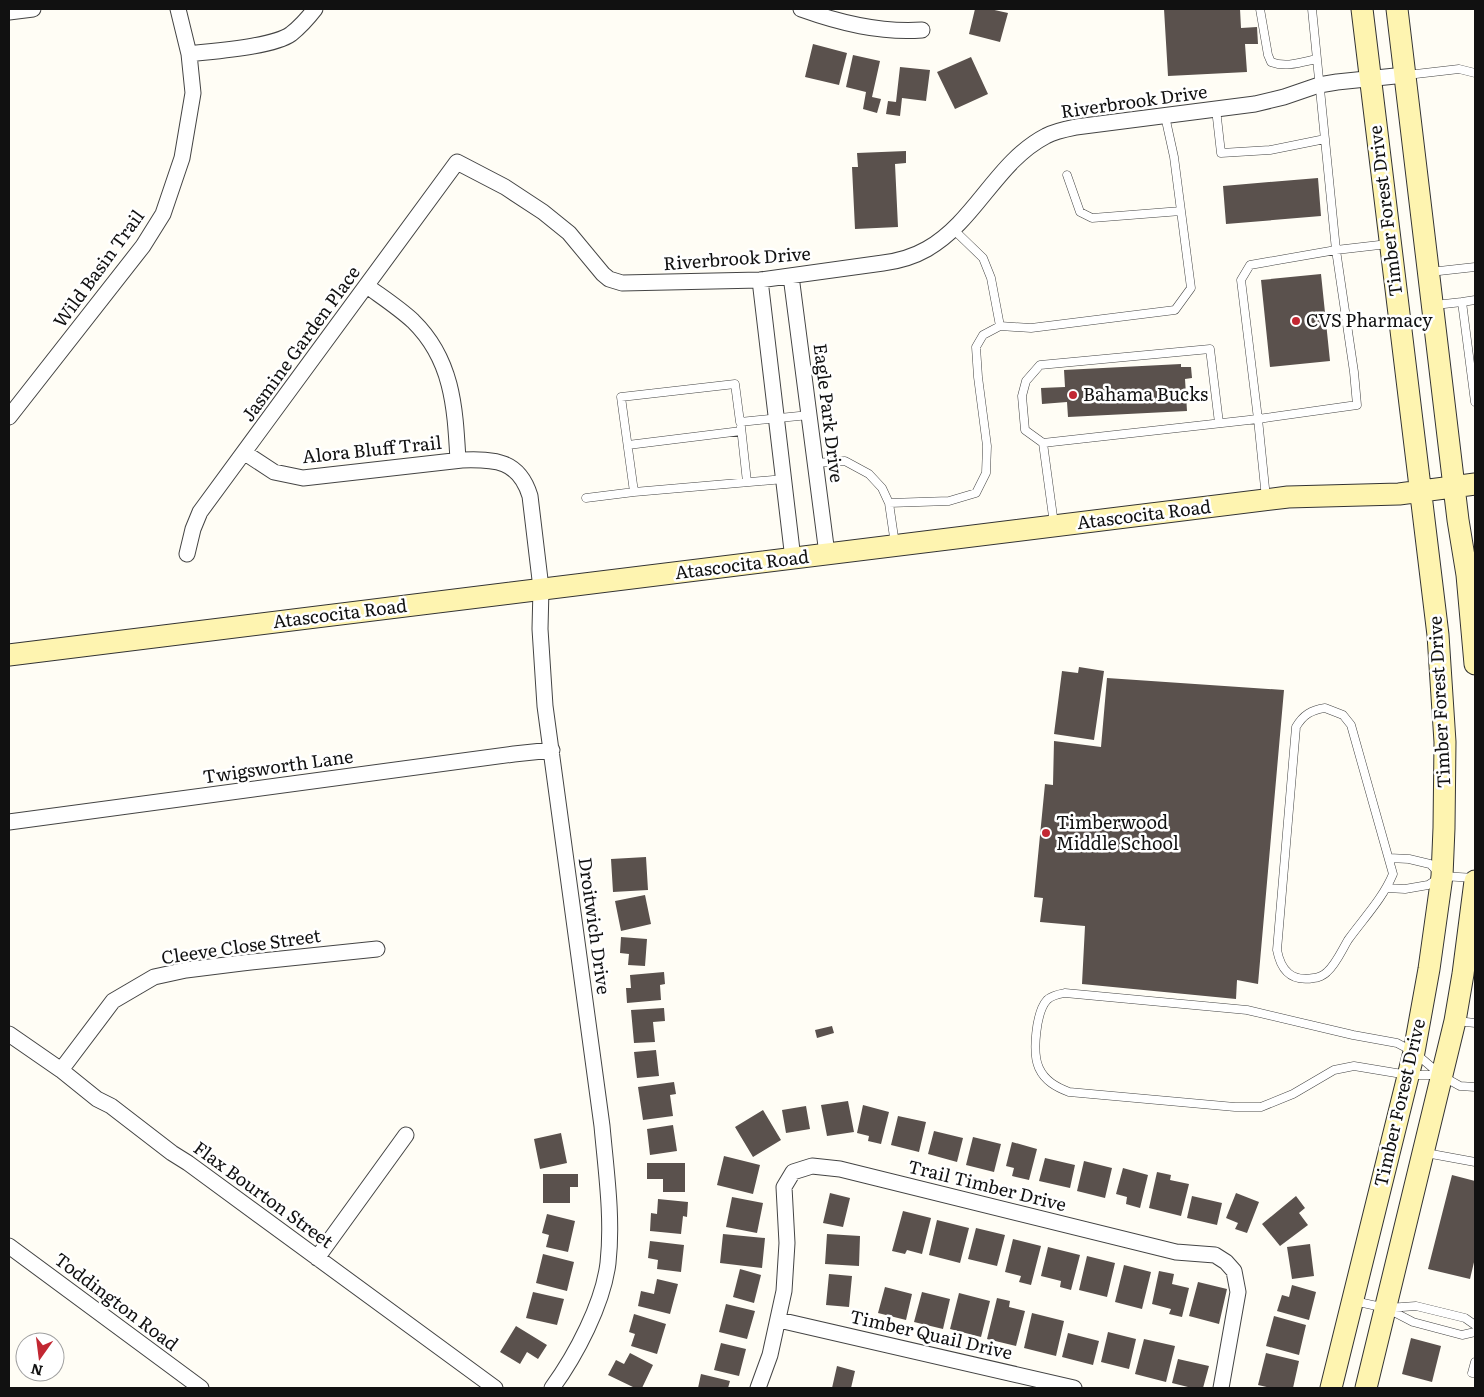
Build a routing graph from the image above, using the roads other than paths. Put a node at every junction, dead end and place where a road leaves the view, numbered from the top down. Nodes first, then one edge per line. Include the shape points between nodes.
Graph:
1 (33, 9) edge
2 (178, 9) edge
3 (315, 9) edge
4 (801, 9) edge
5 (1260, 9) edge
6 (1312, 9) edge
7 (1362, 9) edge
8 (1397, 9) edge
9 (9, 12) edge
10 (922, 30) dead end
11 (189, 54) junction
12 (1317, 59) junction
13 (1475, 73) edge
14 (1405, 75) junction
15 (1370, 77) junction
16 (1319, 85) junction
17 (1216, 109) junction
18 (1165, 116) junction
19 (1325, 138) junction
20 (457, 162) joint
21 (1067, 176) dead end
22 (1181, 210) junction
23 (953, 229) junction
24 (1390, 244) junction
25 (1336, 250) junction
26 (1475, 267) edge
27 (1429, 272) junction
28 (792, 276) junction
29 (760, 280) junction
30 (367, 286) junction
31 (1475, 300) edge
32 (1462, 302) junction
33 (1433, 305) junction
34 (1000, 326) junction
35 (1475, 402) edge
36 (809, 415) junction
37 (9, 417) edge
38 (776, 418) junction
39 (1258, 419) junction
40 (740, 422) junction
41 (1219, 423) junction
42 (742, 431) junction
43 (1043, 443) junction
44 (628, 445) junction
45 (245, 452) junction
46 (458, 460) junction
47 (816, 463) junction
48 (508, 465) joint
49 (784, 479) junction
50 (747, 482) junction
51 (1465, 485) edge
52 (1420, 491) junction
53 (634, 492) junction
54 (586, 498) dead end
55 (1266, 500) junction
56 (889, 503) junction
57 (1054, 526) junction
58 (896, 546) junction
59 (187, 554) dead end
60 (827, 554) junction
61 (793, 559) junction
62 (1471, 574) edge
63 (541, 588) junction
64 (9, 655) edge
65 (1475, 655) edge
66 (552, 750) junction
67 (9, 822) edge
68 (1389, 858) junction
69 (1442, 876) junction
70 (1475, 880) edge
71 (1387, 888) junction
72 (377, 949) dead end
73 (1465, 1022) edge
74 (9, 1034) edge
75 (1414, 1052) junction
76 (61, 1070) junction
77 (1408, 1075) junction
78 (1442, 1076) junction
79 (1475, 1087) edge
80 (406, 1135) dead end
81 (1432, 1155) junction
82 (1475, 1162) edge
83 (9, 1246) edge
84 (317, 1258) junction
85 (1352, 1301) junction
86 (1386, 1308) junction
87 (779, 1320) junction
88 (1475, 1325) edge
89 (1475, 1332) edge
90 (1475, 1362) edge
91 (1475, 1374) edge
92 (201, 1388) edge
93 (495, 1388) edge
94 (552, 1388) edge
95 (758, 1388) edge
96 (1074, 1388) edge
97 (1221, 1388) edge
98 (1331, 1388) edge
99 (1366, 1388) edge

1 - 9 street
2 - 11 street, Wild Basin Trail
3 - 11 street via 290,35 259,45
4 - 10 street via 876,29
5 - 12 lane via 1271,62 1287,65
6 - 12 lane
7 - 15 main road, Timber Forest Drive
8 - 14 main road, Timber Forest Drive
11 - 37 street, Wild Basin Trail via 193,93 182,158 163,214 143,246
12 - 16 lane
13 - 14 lane via 1459,69
14 - 15 street, Riverbrook Drive
14 - 27 main road, Timber Forest Drive
15 - 16 street, Riverbrook Drive
15 - 24 main road, Timber Forest Drive
16 - 17 street, Riverbrook Drive via 1269,101
16 - 19 lane
17 - 18 street, Riverbrook Drive
17 - 19 lane via 1221,153 1270,150
18 - 22 lane
18 - 23 street, Riverbrook Drive via 1076,127 1047,135 1016,156
19 - 25 lane
20 - 29 street, Riverbrook Drive via 505,187 543,212 569,234 603,274 615,281 640,284
20 - 30 street, Jasmine Garden Place
21 - 22 lane via 1080,212 1092,218
22 - 34 lane via 1191,288 1175,310 1031,328
23 - 28 street, Riverbrook Drive via 928,249 902,260
23 - 34 lane via 983,258 992,278
24 - 25 lane
24 - 52 main road, Timber Forest Drive
25 - 39 lane via 1250,265 1241,280
25 - 39 lane via 1357,405
26 - 27 lane
27 - 33 main road, Timber Forest Drive
28 - 29 street, Riverbrook Drive
28 - 36 street, Eagle Park Drive
29 - 38 street
30 - 45 street, Jasmine Garden Place
30 - 46 street via 412,321 444,364 453,398
31 - 32 lane
32 - 33 lane
32 - 35 lane
33 - 51 main road, Timber Forest Drive
34 - 56 lane via 983,335 976,347 987,446 986,473 976,493 948,501
36 - 38 lane
36 - 47 street, Eagle Park Drive
38 - 40 lane
38 - 49 street
39 - 41 lane
39 - 55 lane
40 - 42 lane
40 - 44 lane via 735,384 621,397
41 - 43 lane
41 - 43 lane via 1210,349 1040,366 1026,381 1022,396 1025,430
42 - 44 lane
42 - 50 lane
43 - 57 lane
44 - 53 lane
45 - 46 street, Alora Bluff Trail via 274,472 303,478
45 - 59 street, Jasmine Garden Place via 200,512 192,529
46 - 48 street, Alora Bluff Trail via 480,459
47 - 56 lane via 845,462 870,474
47 - 60 street, Eagle Park Drive
48 - 63 street, Droitwich Drive via 526,482 530,496
49 - 50 lane
49 - 61 street
50 - 53 lane
51 - 52 main road, Atascocita Road
51 - 62 main road, Timber Forest Drive
52 - 55 main road, Atascocita Road
52 - 69 main road, Timber Forest Drive via 1438,635 1445,742
53 - 54 lane
55 - 57 main road, Atascocita Road
56 - 58 lane
57 - 58 main road, Atascocita Road
58 - 60 main road, Atascocita Road
60 - 61 main road, Atascocita Road
61 - 63 main road, Atascocita Road
62 - 65 main road, Timber Forest Drive
63 - 64 main road, Atascocita Road
63 - 66 street, Droitwich Drive via 544,692
66 - 67 street, Twigsworth Lane
66 - 94 street, Droitwich Drive via 602,1126 609,1247 608,1265 598,1300 579,1344
68 - 69 lane via 1430,864
68 - 71 lane via 1393,874
68 - 71 lane via 1351,725 1343,715 1333,710 1308,712 1296,727 1277,950 1286,972 1305,980 1327,972
69 - 70 lane
69 - 71 lane via 1428,885
69 - 75 main road, Timber Forest Drive
70 - 73 main road, Timber Forest Drive via 1463,974
72 - 76 street, Cleeve Close Street via 186,970 154,977 113,1001
73 - 78 main road, Timber Forest Drive
74 - 76 street, Flax Bourton Street
75 - 77 main road, Timber Forest Drive
75 - 77 lane via 1397,1043 1246,1010 1065,993 1056,994 1048,1000 1038,1020 1035,1056 1039,1068 1046,1080 1069,1092 1262,1107 1293,1094 1334,1070 1354,1066
75 - 78 lane
76 - 84 street, Flax Bourton Street
77 - 78 lane
77 - 85 main road, Timber Forest Drive
78 - 79 lane via 1460,1086
78 - 81 main road, Timber Forest Drive
80 - 84 street
81 - 82 lane
81 - 86 main road, Timber Forest Drive
83 - 92 street, Toddington Road
84 - 93 street, Flax Bourton Street
85 - 86 lane
85 - 98 main road, Timber Forest Drive
86 - 88 lane via 1416,1306 1465,1318
86 - 89 lane via 1413,1322 1462,1335
86 - 99 main road, Timber Forest Drive
87 - 95 street
87 - 96 street, Timber Quail Drive
87 - 97 street, Trail Timber Drive via 786,1275 784,1187 793,1172 815,1166 840,1169 1176,1252 1215,1255 1234,1271 1238,1292
90 - 91 lane via 1472,1373

